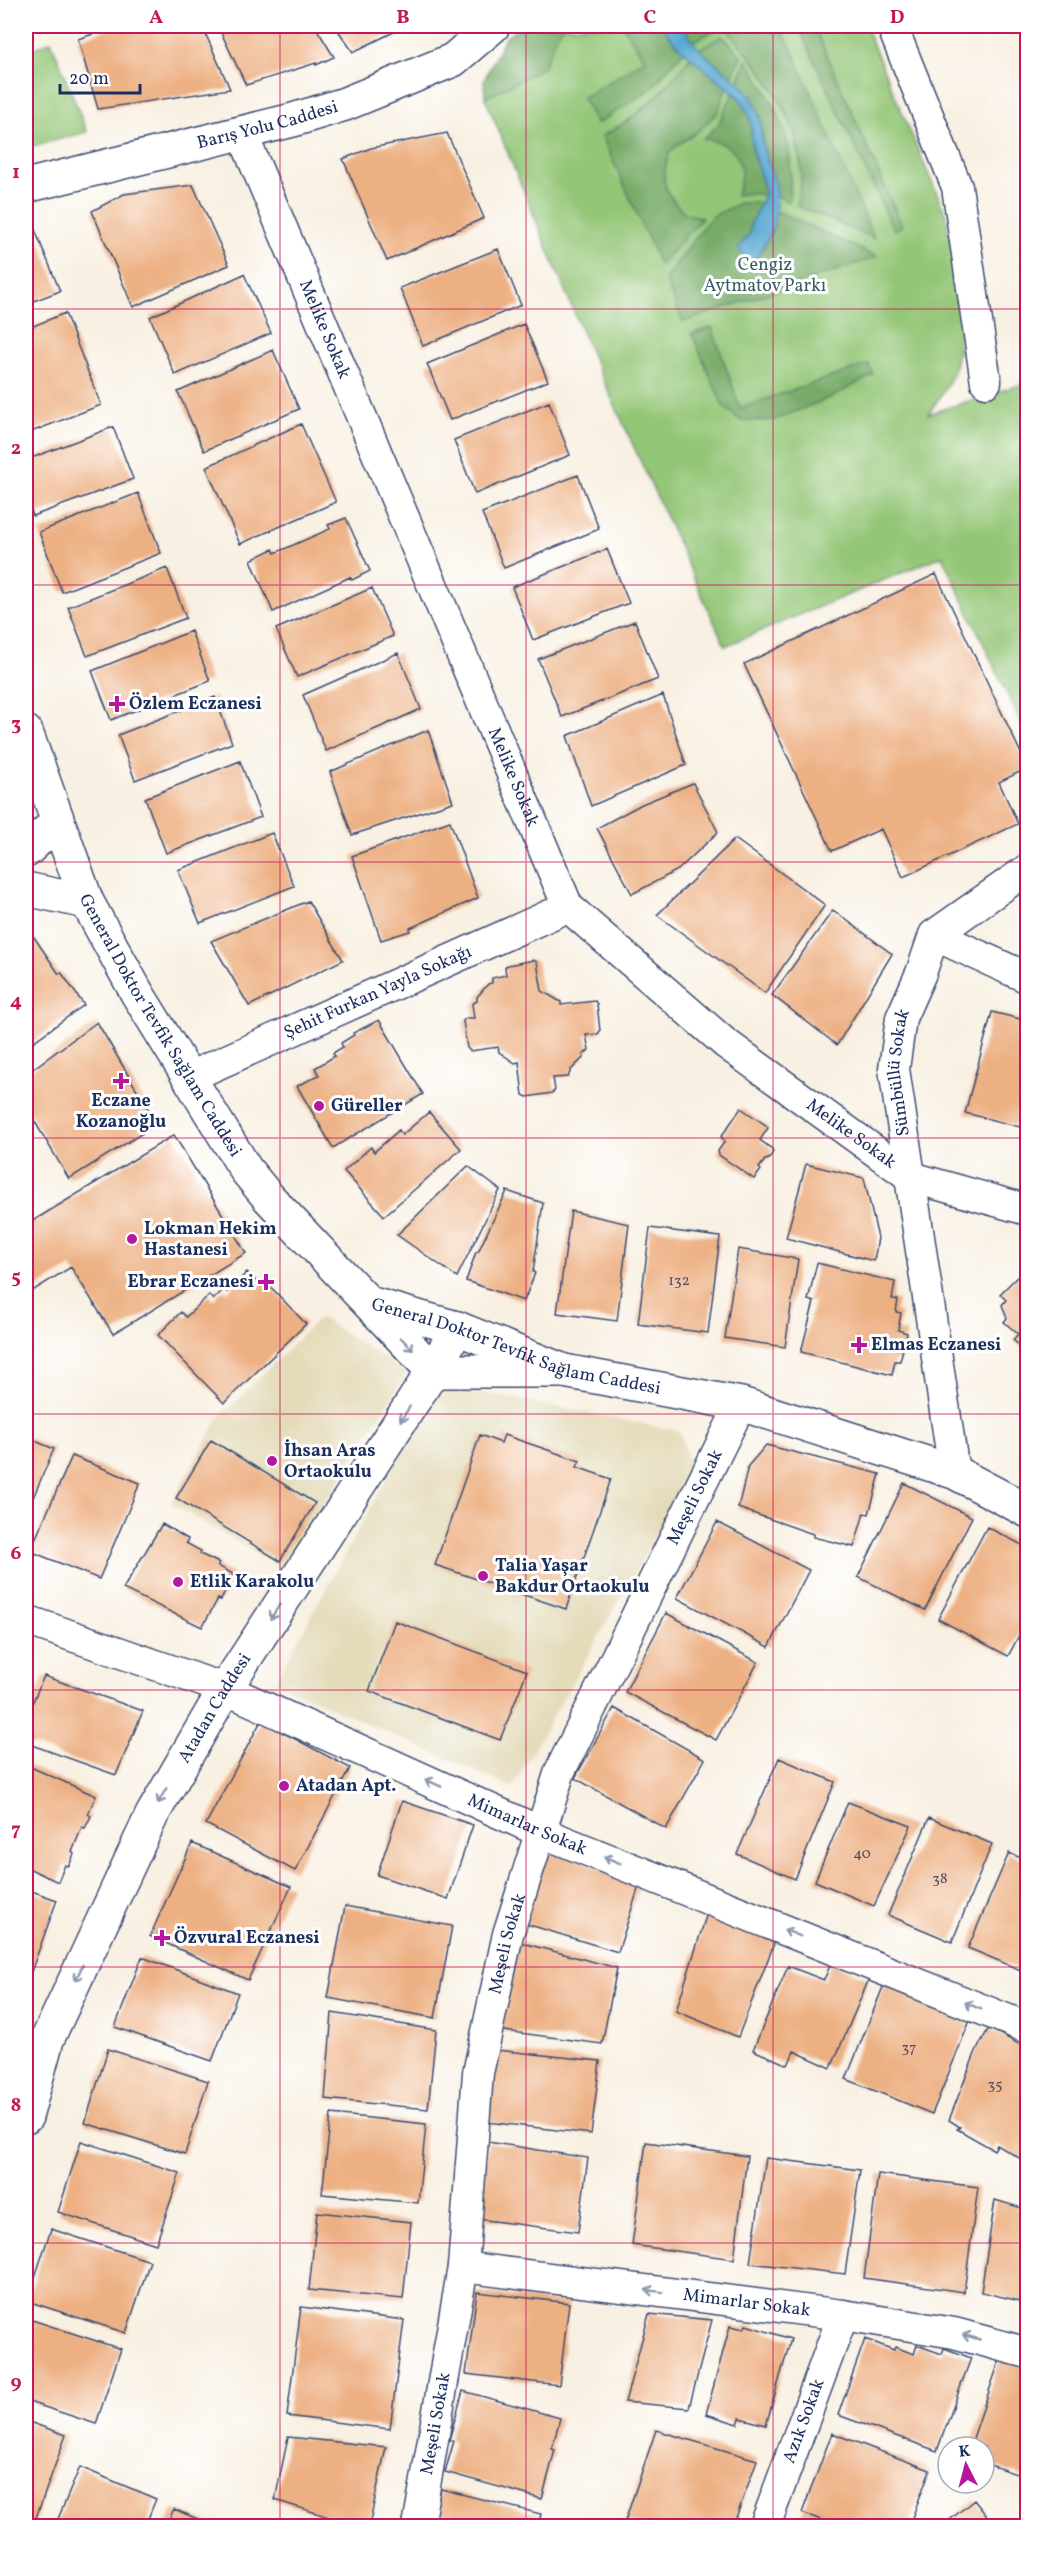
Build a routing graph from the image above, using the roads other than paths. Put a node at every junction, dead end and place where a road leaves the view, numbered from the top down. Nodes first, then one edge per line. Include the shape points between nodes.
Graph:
1 (493, 26) edge
2 (892, 26) edge
3 (242, 133) junction
4 (26, 186) edge
5 (986, 382) dead end
6 (26, 732) edge
7 (57, 822) junction
8 (26, 851) edge
9 (1028, 869) edge
10 (26, 889) edge
11 (87, 902) junction
12 (568, 907) junction
13 (934, 935) junction
14 (1028, 978) edge
15 (189, 1077) junction
16 (911, 1177) junction
17 (1028, 1210) edge
18 (366, 1302) junction
19 (457, 1328) junction
20 (433, 1371) junction
21 (564, 1371) junction
22 (741, 1404) junction
23 (954, 1472) junction
24 (1028, 1511) edge
25 (26, 1620) edge
26 (225, 1689) junction
27 (541, 1832) junction
28 (1028, 2028) edge
29 (26, 2117) edge
30 (463, 2267) junction
31 (843, 2315) junction
32 (1028, 2353) edge
33 (418, 2526) edge
34 (765, 2526) edge

1 - 3 main road, Barış Yolu Caddesi via 453,60 345,104
2 - 5 street via 957,187
3 - 4 main road, Barış Yolu Caddesi
3 - 12 street, Melike Sokak
6 - 7 main road, General Doktor Tevfik Sağlam Caddesi
7 - 8 main road
7 - 11 main road, General Doktor Tevfik Sağlam Caddesi
9 - 13 street
10 - 11 main road
11 - 15 main road, General Doktor Tevfik Sağlam Caddesi
12 - 15 street, Şehit Furkan Yayla Sokağı
12 - 16 street, Melike Sokak via 725,1043
13 - 14 street
13 - 16 street, Sümbüllü Sokak via 901,1017 894,1069
15 - 18 main road, General Doktor Tevfik Sağlam Caddesi via 246,1170 268,1198
16 - 17 street, Melike Sokak
16 - 23 street, Sümbüllü Sokak
18 - 19 main road, General Doktor Tevfik Sağlam Caddesi
18 -> 20 main road
19 - 20 main road, Atadan Caddesi
19 - 21 main road, General Doktor Tevfik Sağlam Caddesi
20 - 21 main road
20 -> 26 main road, Atadan Caddesi
21 - 22 main road, General Doktor Tevfik Sağlam Caddesi
22 - 23 main road, General Doktor Tevfik Sağlam Caddesi
22 - 27 street, Meşeli Sokak via 560,1771
23 - 24 main road, General Doktor Tevfik Sağlam Caddesi
25 - 26 street, Mimarlar Sokak
27 -> 26 street, Mimarlar Sokak
26 -> 29 main road, Atadan Caddesi via 152,1815 47,2040
28 -> 27 street, Mimarlar Sokak
27 - 30 street, Meşeli Sokak via 508,1934 478,2073
31 -> 30 street, Mimarlar Sokak
30 - 33 street, Meşeli Sokak
32 -> 31 street, Mimarlar Sokak via 954,2333
31 - 34 street, Azık Sokak

